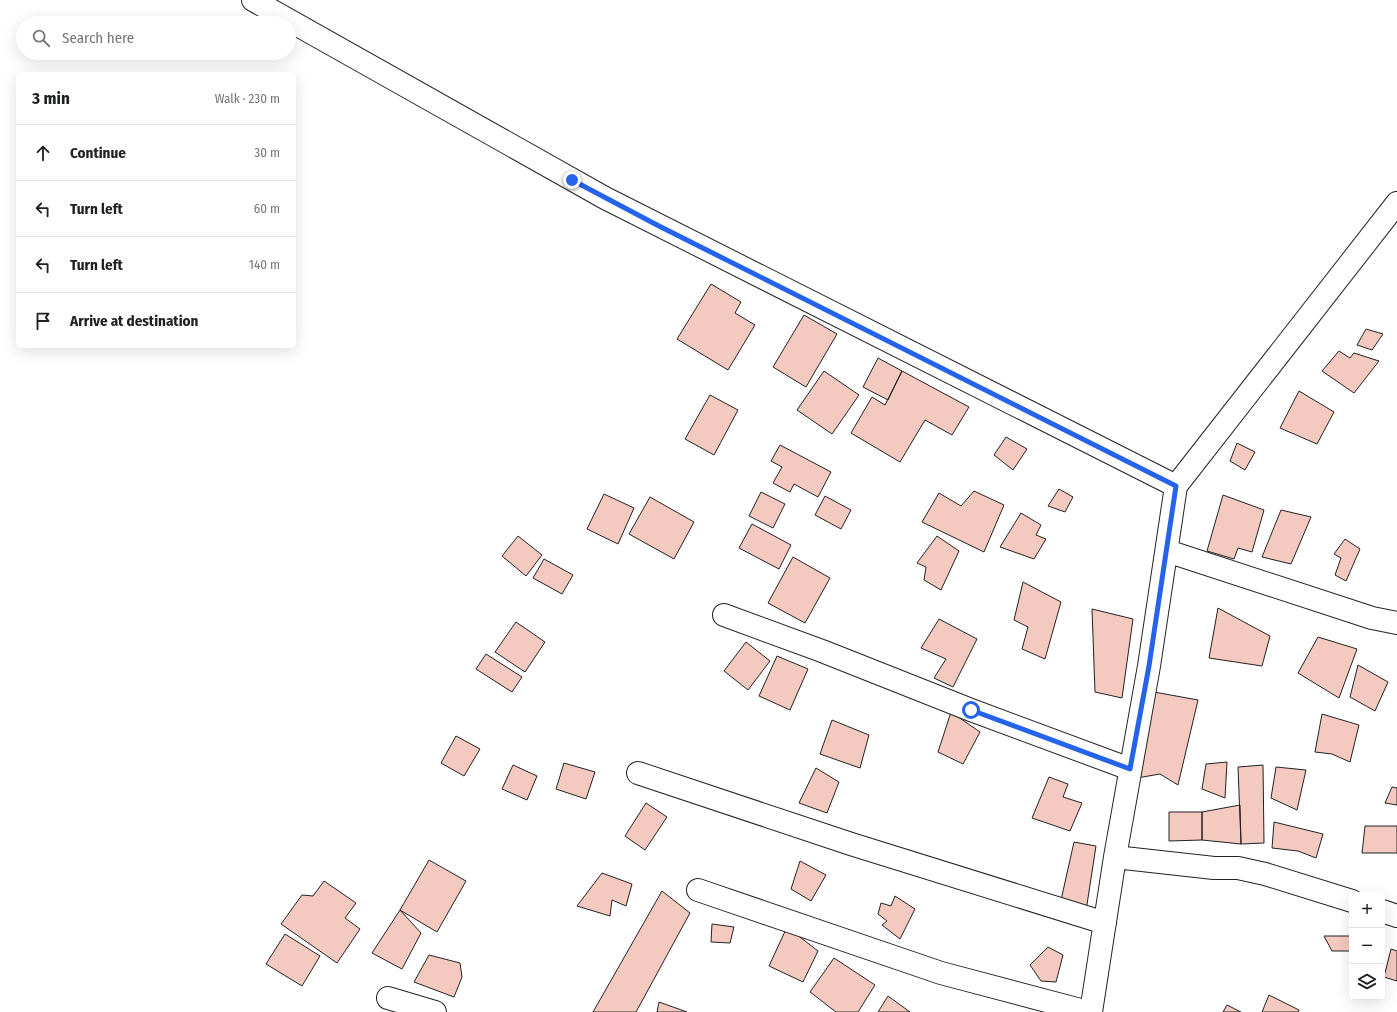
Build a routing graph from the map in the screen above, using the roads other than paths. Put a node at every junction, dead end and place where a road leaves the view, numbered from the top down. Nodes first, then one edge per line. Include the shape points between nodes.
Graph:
1 (253, 0) edge
2 (281, 16) edge
3 (296, 24) edge
4 (1397, 203) edge
5 (1176, 486) junction
6 (1167, 551) junction
7 (724, 615) dead end
8 (1397, 624) edge
9 (1130, 769) junction
10 (638, 773) dead end
11 (1115, 857) junction
12 (698, 890) dead end
13 (1349, 900) edge
14 (1385, 912) edge
15 (1397, 916) edge
16 (1105, 923) junction
17 (388, 998) dead end
18 (435, 1012) edge
19 (1088, 1012) edge
20 (1091, 1012) edge

1 - 2 street
3 - 5 street via 604,198
4 - 5 street
5 - 6 street
6 - 8 street
6 - 9 street
7 - 9 street
9 - 11 street
10 - 16 street
11 - 13 street via 1214,868 1238,868
11 - 16 street
12 - 19 street via 941,973
14 - 15 street
16 - 20 street
17 - 18 street

